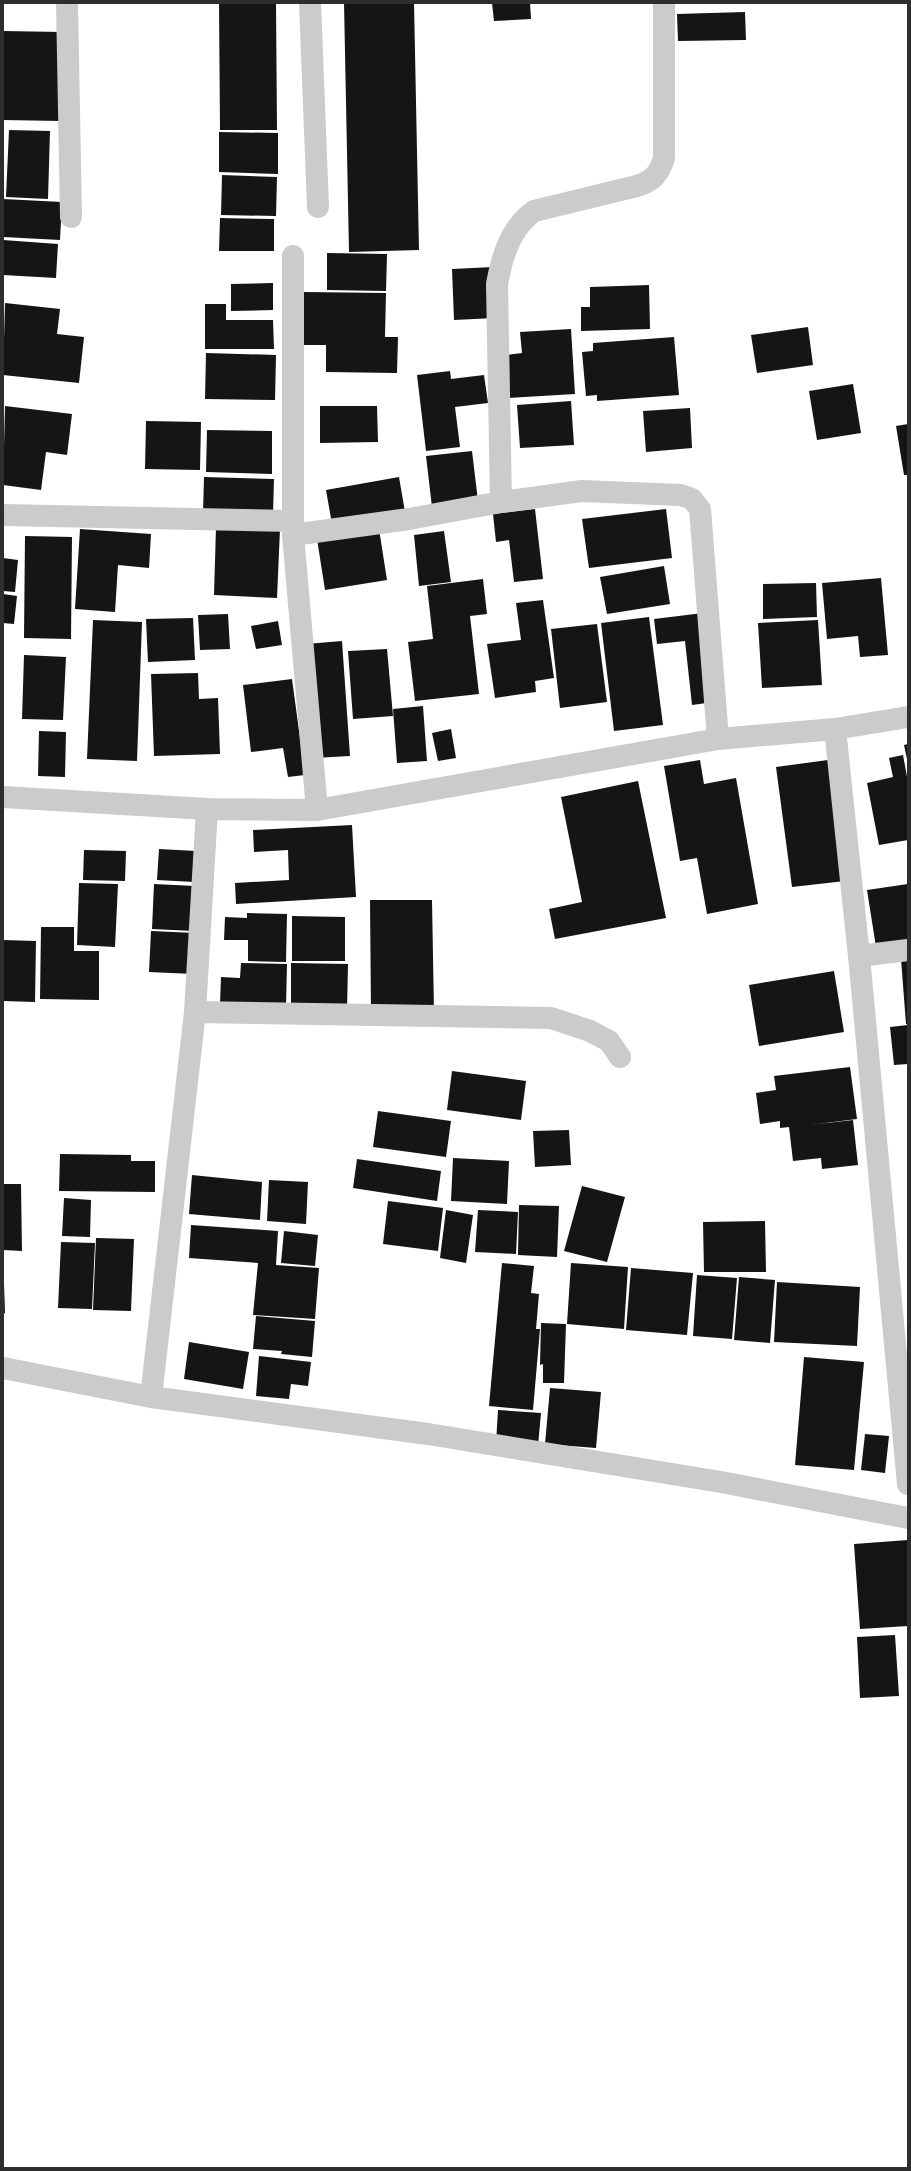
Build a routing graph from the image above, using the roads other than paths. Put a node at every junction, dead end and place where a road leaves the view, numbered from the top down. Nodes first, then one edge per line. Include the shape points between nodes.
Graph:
1 (67, 3) edge
2 (310, 3) edge
3 (664, 3) edge
4 (318, 207) dead end
5 (72, 217) dead end
6 (293, 256) dead end
7 (501, 502) junction
8 (3, 515) edge
9 (293, 528) junction
10 (908, 717) edge
11 (835, 729) junction
12 (718, 739) junction
13 (3, 797) edge
14 (207, 809) junction
15 (317, 810) junction
16 (908, 950) edge
17 (859, 956) junction
18 (194, 1012) junction
19 (620, 1057) dead end
20 (3, 1368) edge
21 (151, 1397) junction
22 (908, 1484) edge
23 (908, 1518) edge

1 - 5 street
2 - 4 street
3 - 7 street via 664,158 659,173 648,182 637,186 534,211 523,219 507,246 501,263 498,284
6 - 9 street
7 - 9 street via 409,519
7 - 12 street via 582,491 680,495 692,499 700,509
8 - 9 street
9 - 15 street
10 - 11 street
11 - 12 street
11 - 17 street
12 - 15 street
13 - 14 street
14 - 15 street
14 - 18 street
16 - 17 street
17 - 22 street
18 - 19 street via 551,1018 590,1031 609,1042
18 - 21 street
20 - 21 street
21 - 23 street via 428,1434 721,1482

